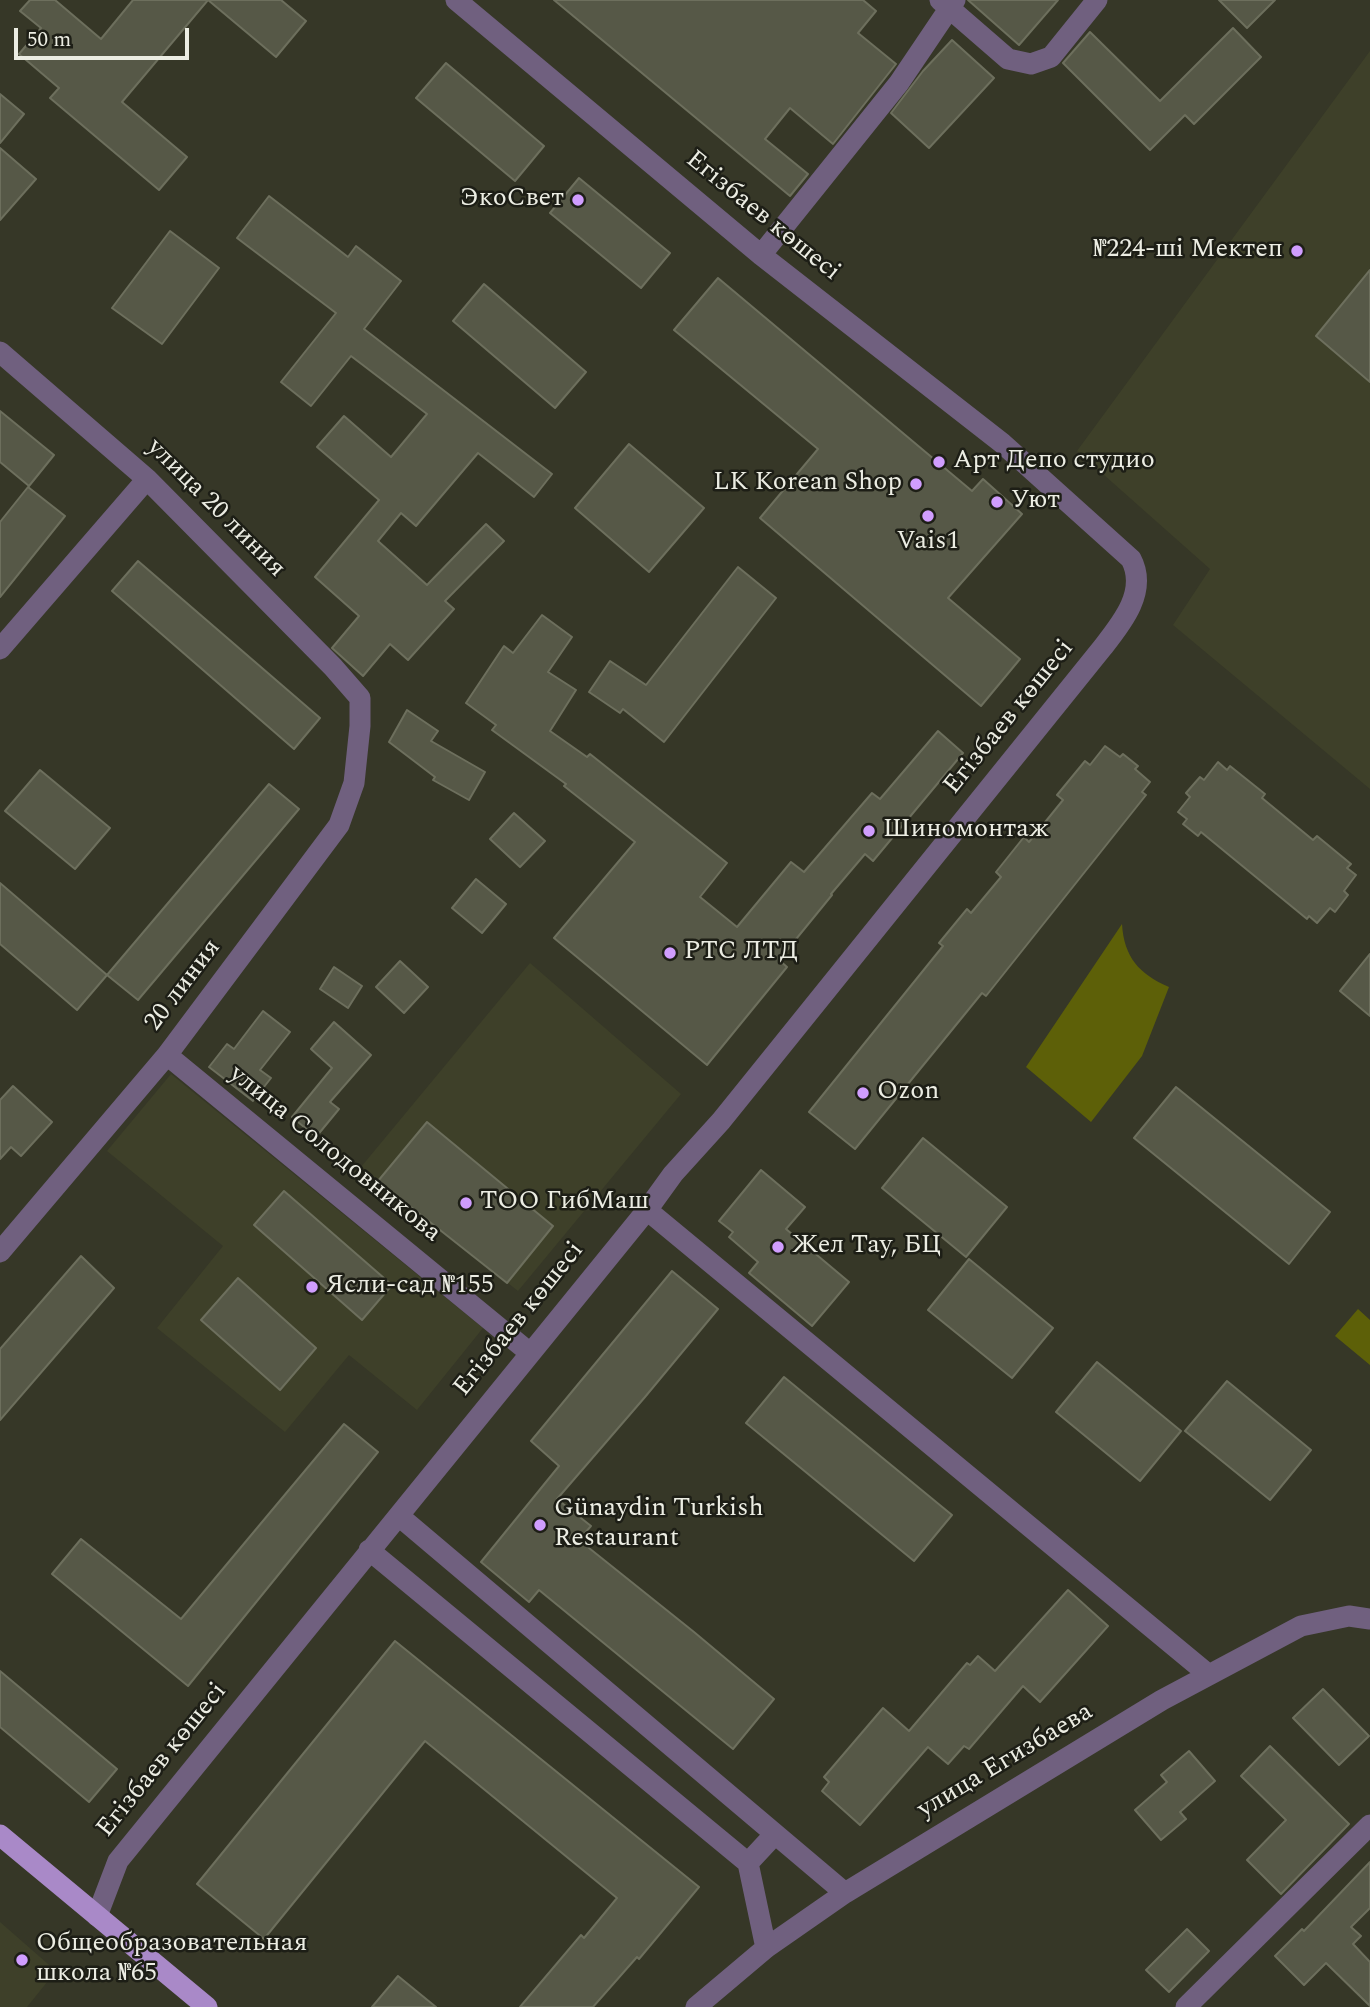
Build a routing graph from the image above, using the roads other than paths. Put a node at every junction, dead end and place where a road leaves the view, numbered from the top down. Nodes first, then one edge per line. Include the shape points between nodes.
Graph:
1 (456, 0) edge
2 (1097, 0) edge
3 (948, 3) edge
4 (761, 255) junction
5 (0, 352) edge
6 (147, 479) junction
7 (0, 649) edge
8 (360, 726) joint
9 (167, 1055) junction
10 (647, 1210) junction
11 (0, 1252) edge
12 (530, 1353) junction
13 (399, 1516) junction
14 (369, 1550) junction
15 (1370, 1619) edge
16 (1209, 1675) junction
17 (1370, 1825) edge
18 (775, 1834) junction
19 (0, 1835) edge
20 (748, 1863) junction
21 (845, 1893) junction
22 (97, 1916) junction
23 (766, 1948) junction
24 (208, 2007) edge
25 (696, 2007) edge
26 (1186, 2007) edge

1 - 4 street, Егізбаев көшесі
2 - 3 street via 1051,57 1031,64 1008,59
3 - 4 street via 899,83
4 - 10 street, Егізбаев көшесі via 1002,443 1123,551 1136,568 1135,590 1122,623
5 - 6 street, улица 20 линия
6 - 7 street
6 - 8 street, улица 20 линия via 360,698
8 - 9 street, 20 линия via 354,783 339,825
9 - 11 street, 20 линия
9 - 12 street, улица Солодовникова
10 - 12 street, Егізбаев көшесі
10 - 16 street
12 - 13 street, Егізбаев көшесі
13 - 14 street, Егізбаев көшесі
13 - 18 street
14 - 20 street
14 - 22 street, Егізбаев көшесі via 118,1861
15 - 16 street, улица Егизбаева via 1349,1616 1301,1626
16 - 21 street, улица Егизбаева
17 - 26 street
18 - 20 street
18 - 21 street
19 - 22 main road
20 - 23 street
21 - 23 street, улица Егизбаева
22 - 24 main road
23 - 25 street, улица Егизбаева

